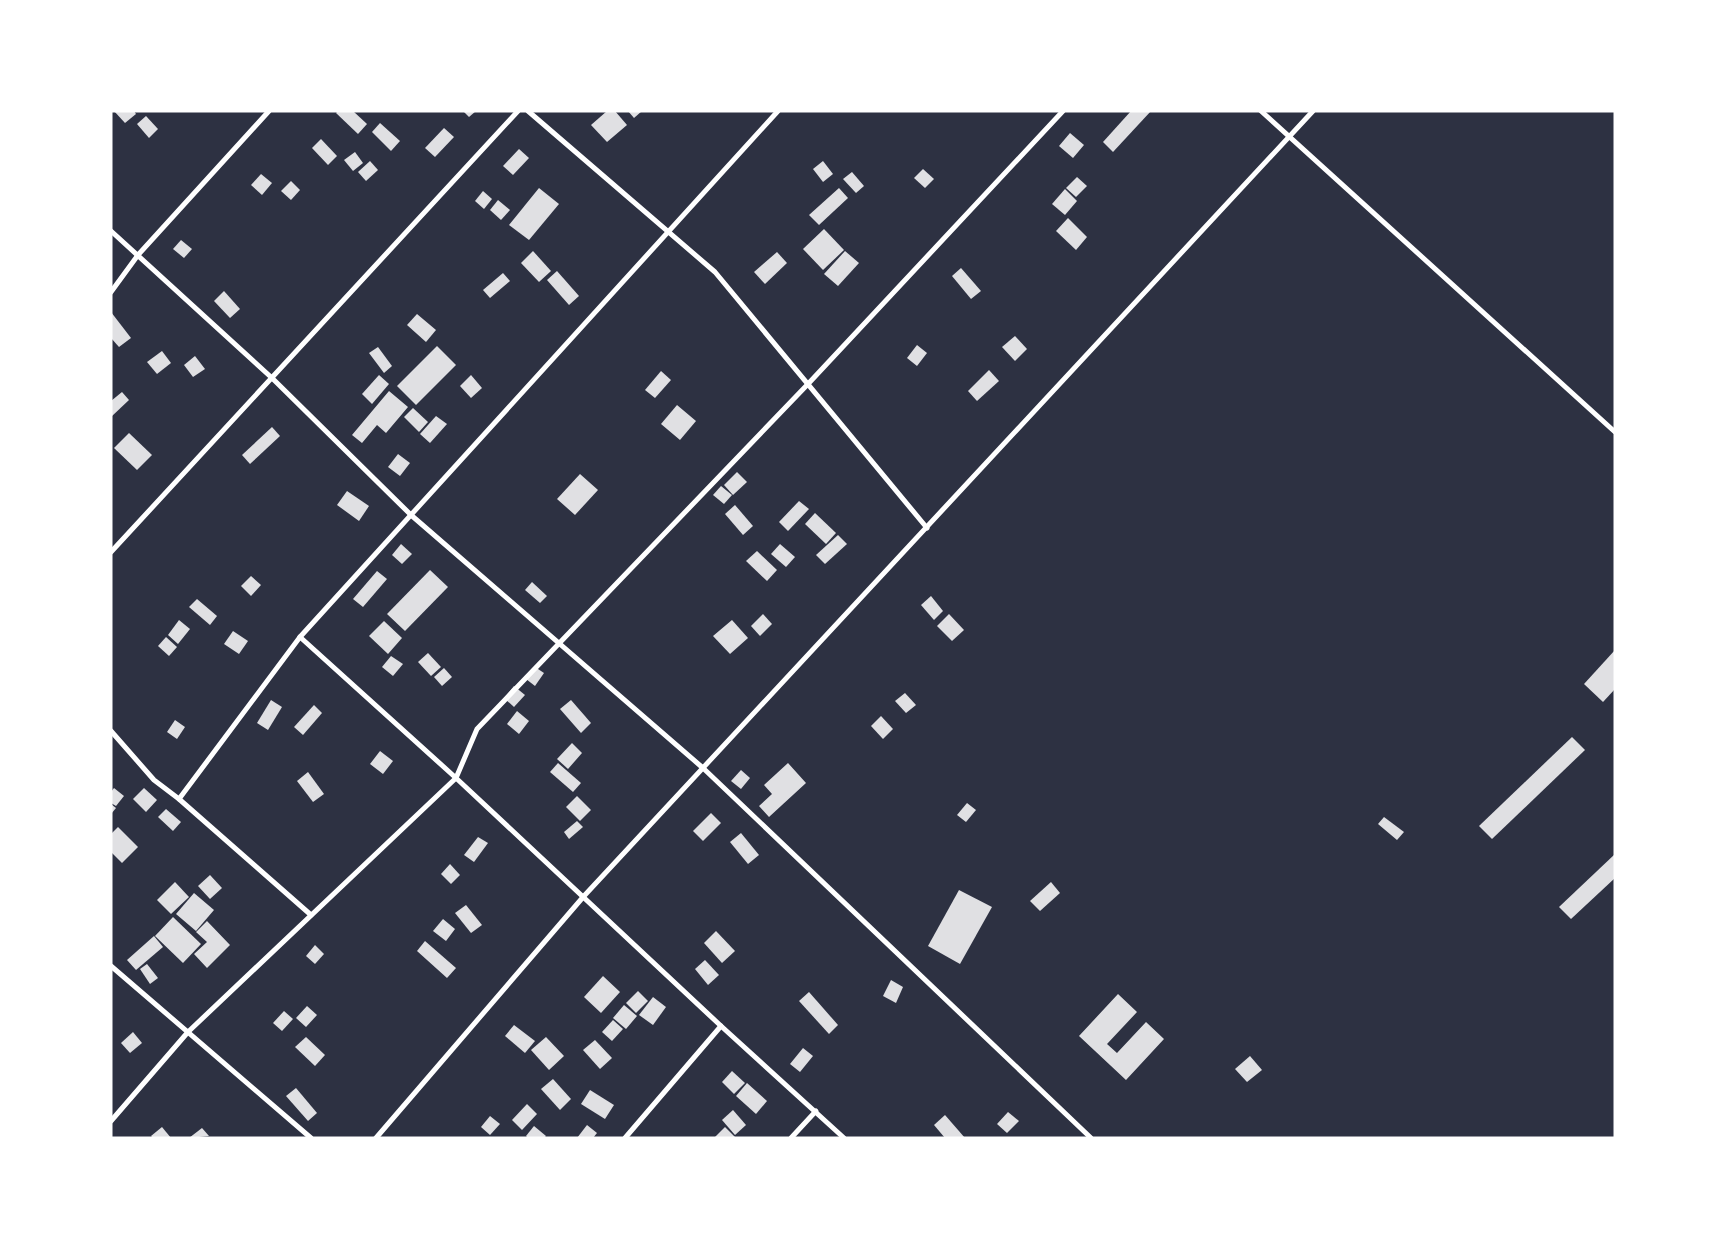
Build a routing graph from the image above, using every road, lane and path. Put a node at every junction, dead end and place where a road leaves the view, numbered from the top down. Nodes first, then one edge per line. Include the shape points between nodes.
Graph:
1 (518, 111) edge
2 (528, 111) edge
3 (778, 111) edge
4 (1063, 111) edge
5 (1261, 111) edge
6 (1313, 111) edge
7 (266, 113) edge
8 (1288, 138) junction
9 (111, 231) edge
10 (669, 233) junction
11 (138, 255) junction
12 (111, 292) edge
13 (272, 378) junction
14 (808, 384) junction
15 (1615, 432) edge
16 (410, 515) junction
17 (928, 528) junction
18 (111, 552) edge
19 (300, 637) junction
20 (559, 644) junction
21 (111, 731) edge
22 (704, 768) junction
23 (456, 778) junction
24 (179, 799) junction
25 (584, 896) junction
26 (311, 916) junction
27 (111, 966) edge
28 (721, 1026) junction
29 (188, 1032) junction
30 (816, 1111) junction
31 (111, 1121) edge
32 (311, 1138) edge
33 (376, 1138) edge
34 (625, 1138) edge
35 (791, 1138) edge
36 (844, 1138) edge
37 (1091, 1138) edge

1 - 13 street
2 - 10 street
3 - 10 street
4 - 14 street
5 - 8 street
6 - 8 street
7 - 11 street
8 - 15 street
8 - 17 street
9 - 11 street
10 - 14 street via 715,272
10 - 16 street
11 - 12 street
11 - 13 street
13 - 16 street
13 - 18 street
14 - 17 street
14 - 20 street
16 - 19 street
16 - 20 street
17 - 22 street
19 - 23 street
19 - 24 street
20 - 22 street
20 - 23 street via 477,729
21 - 24 street via 154,780
22 - 25 street
22 - 37 street
23 - 25 street
23 - 26 street
24 - 26 street
25 - 28 street
25 - 33 street
26 - 29 street
27 - 29 street
28 - 30 street
28 - 34 street
29 - 31 street
29 - 32 street
30 - 35 street
30 - 36 street

